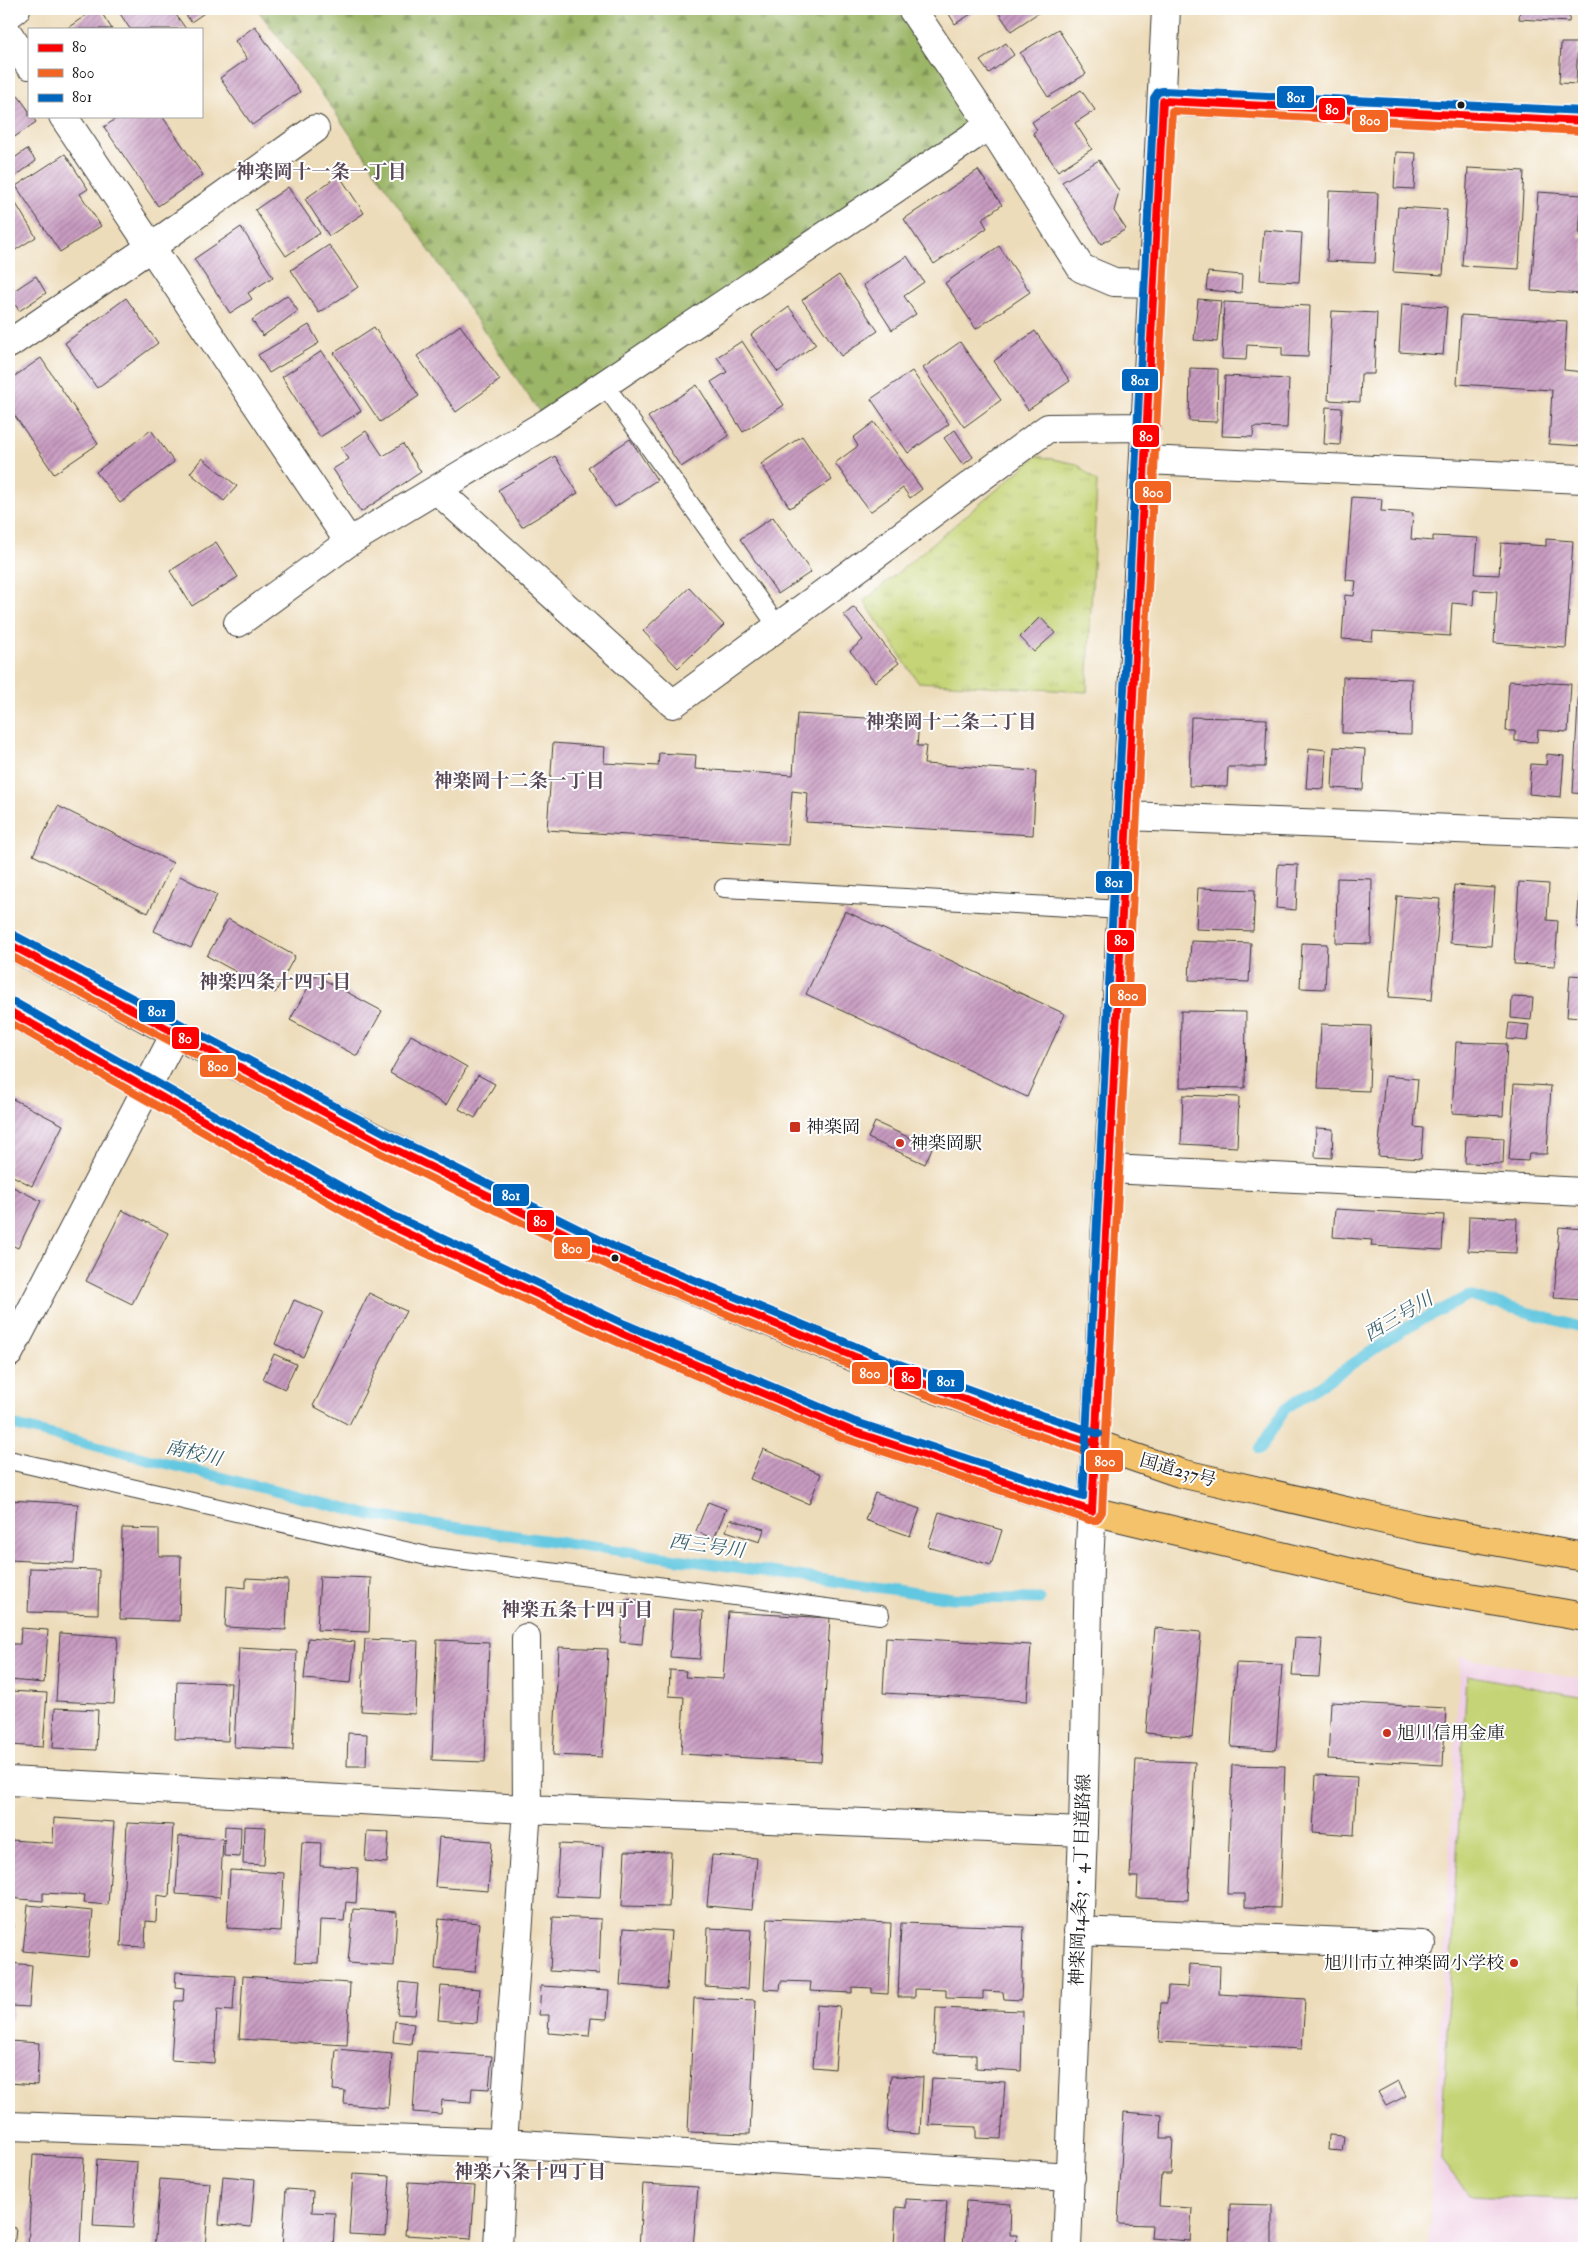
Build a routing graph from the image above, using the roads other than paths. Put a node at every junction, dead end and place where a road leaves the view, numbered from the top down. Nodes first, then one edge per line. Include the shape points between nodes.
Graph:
1 (16, 9) edge
2 (912, 9) edge
3 (1166, 9) edge
4 (9, 14) edge
5 (9, 35) edge
6 (28, 64) edge
7 (1163, 101) junction
8 (64, 118) edge
9 (1584, 121) edge
10 (990, 125) junction
11 (315, 129) dead end
12 (151, 247) junction
13 (1153, 283) junction
14 (9, 344) edge
15 (604, 384) junction
16 (1147, 427) junction
17 (1145, 460) junction
18 (1584, 479) edge
19 (437, 490) junction
20 (349, 542) junction
21 (238, 623) dead end
22 (778, 627) junction
23 (1127, 816) junction
24 (1584, 834) edge
25 (724, 888) dead end
26 (1123, 910) junction
27 (9, 944) edge
28 (9, 1011) edge
29 (175, 1034) junction
30 (146, 1089) junction
31 (1110, 1169) junction
32 (1584, 1192) edge
33 (9, 1353) edge
34 (1096, 1444) junction
35 (9, 1460) edge
36 (1092, 1511) junction
37 (1584, 1557) edge
38 (880, 1615) dead end
39 (1584, 1616) edge
40 (526, 1638) dead end
41 (9, 1782) edge
42 (527, 1808) junction
43 (1083, 1832) junction
44 (1078, 1931) junction
45 (1422, 1945) dead end
46 (9, 2126) edge
47 (503, 2143) junction
48 (1071, 2177) junction
49 (498, 2248) edge
50 (1067, 2248) edge

1 - 4 street
2 - 10 street
3 - 7 street, 神楽岡14条3・4丁目道路線
5 - 6 street
7 - 9 street
7 - 13 street, 神楽岡14条3・4丁目道路線
8 - 12 street
10 - 13 street via 1081,268 1114,282
10 - 15 street
11 - 12 street
12 - 14 street
12 - 20 street
13 - 16 street, 神楽岡14条3・4丁目道路線
15 - 19 street
15 - 22 lane
16 - 17 street, 神楽岡14条3・4丁目道路線
16 - 22 street via 1048,428
17 - 18 street
17 - 23 street, 神楽岡14条3・4丁目道路線
19 - 20 street
19 - 22 street via 674,704
20 - 21 street
23 - 24 street
23 - 26 street, 神楽岡14条3・4丁目道路線
25 - 26 lane
26 - 31 street, 神楽岡14条3・4丁目道路線
27 - 29 highway, 国道237号
28 - 30 highway
29 - 30 street
29 - 34 highway, 国道237号 via 615,1258 899,1376
30 - 33 street
30 - 36 highway via 381,1221 621,1333 850,1430
31 - 32 street
31 - 34 street, 神楽岡14条3・4丁目道路線
34 - 36 street, 神楽岡14条3・4丁目道路線
34 - 37 highway, 国道237号 via 1180,1473 1420,1528
35 - 38 lane via 427,1556
36 - 39 highway via 1412,1587
36 - 43 street, 神楽岡14条3・4丁目道路線
40 - 42 street
41 - 42 street
42 - 43 street
42 - 47 street
43 - 44 street, 神楽岡14条3・4丁目道路線
44 - 45 street
44 - 48 street, 神楽岡14条3・4丁目道路線
46 - 47 street
47 - 48 street
47 - 49 street
48 - 50 street, 神楽岡14条3・4丁目道路線

